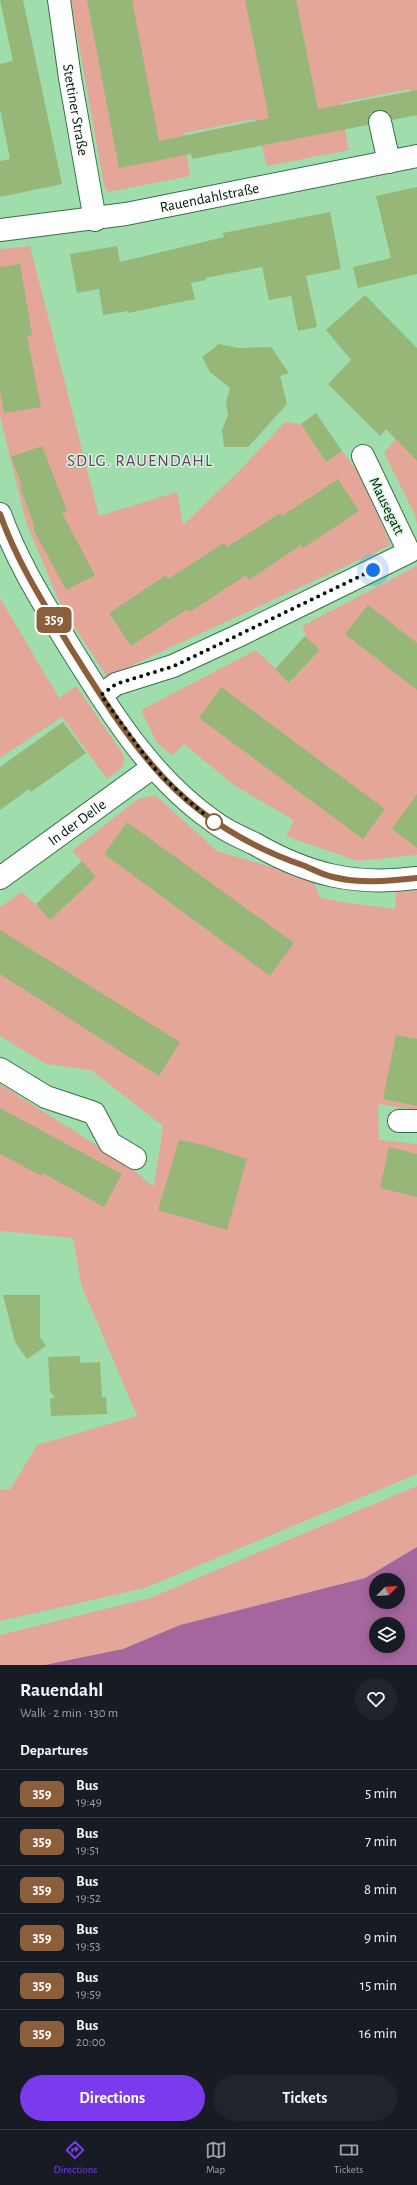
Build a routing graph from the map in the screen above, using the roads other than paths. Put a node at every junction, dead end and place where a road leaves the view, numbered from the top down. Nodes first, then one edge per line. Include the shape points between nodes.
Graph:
1 (59, 0) edge
2 (380, 122) dead end
3 (417, 156) edge
4 (389, 162) junction
5 (95, 220) junction
6 (0, 230) edge
7 (363, 456) dead end
8 (0, 514) edge
9 (101, 695) junction
10 (153, 767) junction
11 (0, 878) edge
12 (417, 878) edge
13 (0, 1069) edge
14 (135, 1158) dead end

1 - 5 street, Stettiner Straße
2 - 4 street
3 - 4 street, Rauendahlstraße
4 - 5 street, Rauendahlstraße
5 - 6 street, Rauendahlstraße
7 - 9 street, Mausegatt via 409,552 174,666 116,684
8 - 9 street via 26,574
9 - 10 street
10 - 11 street, In der Delle
10 - 12 street via 213,822 278,857 333,877 391,881
13 - 14 street via 46,1097 94,1113 110,1143

